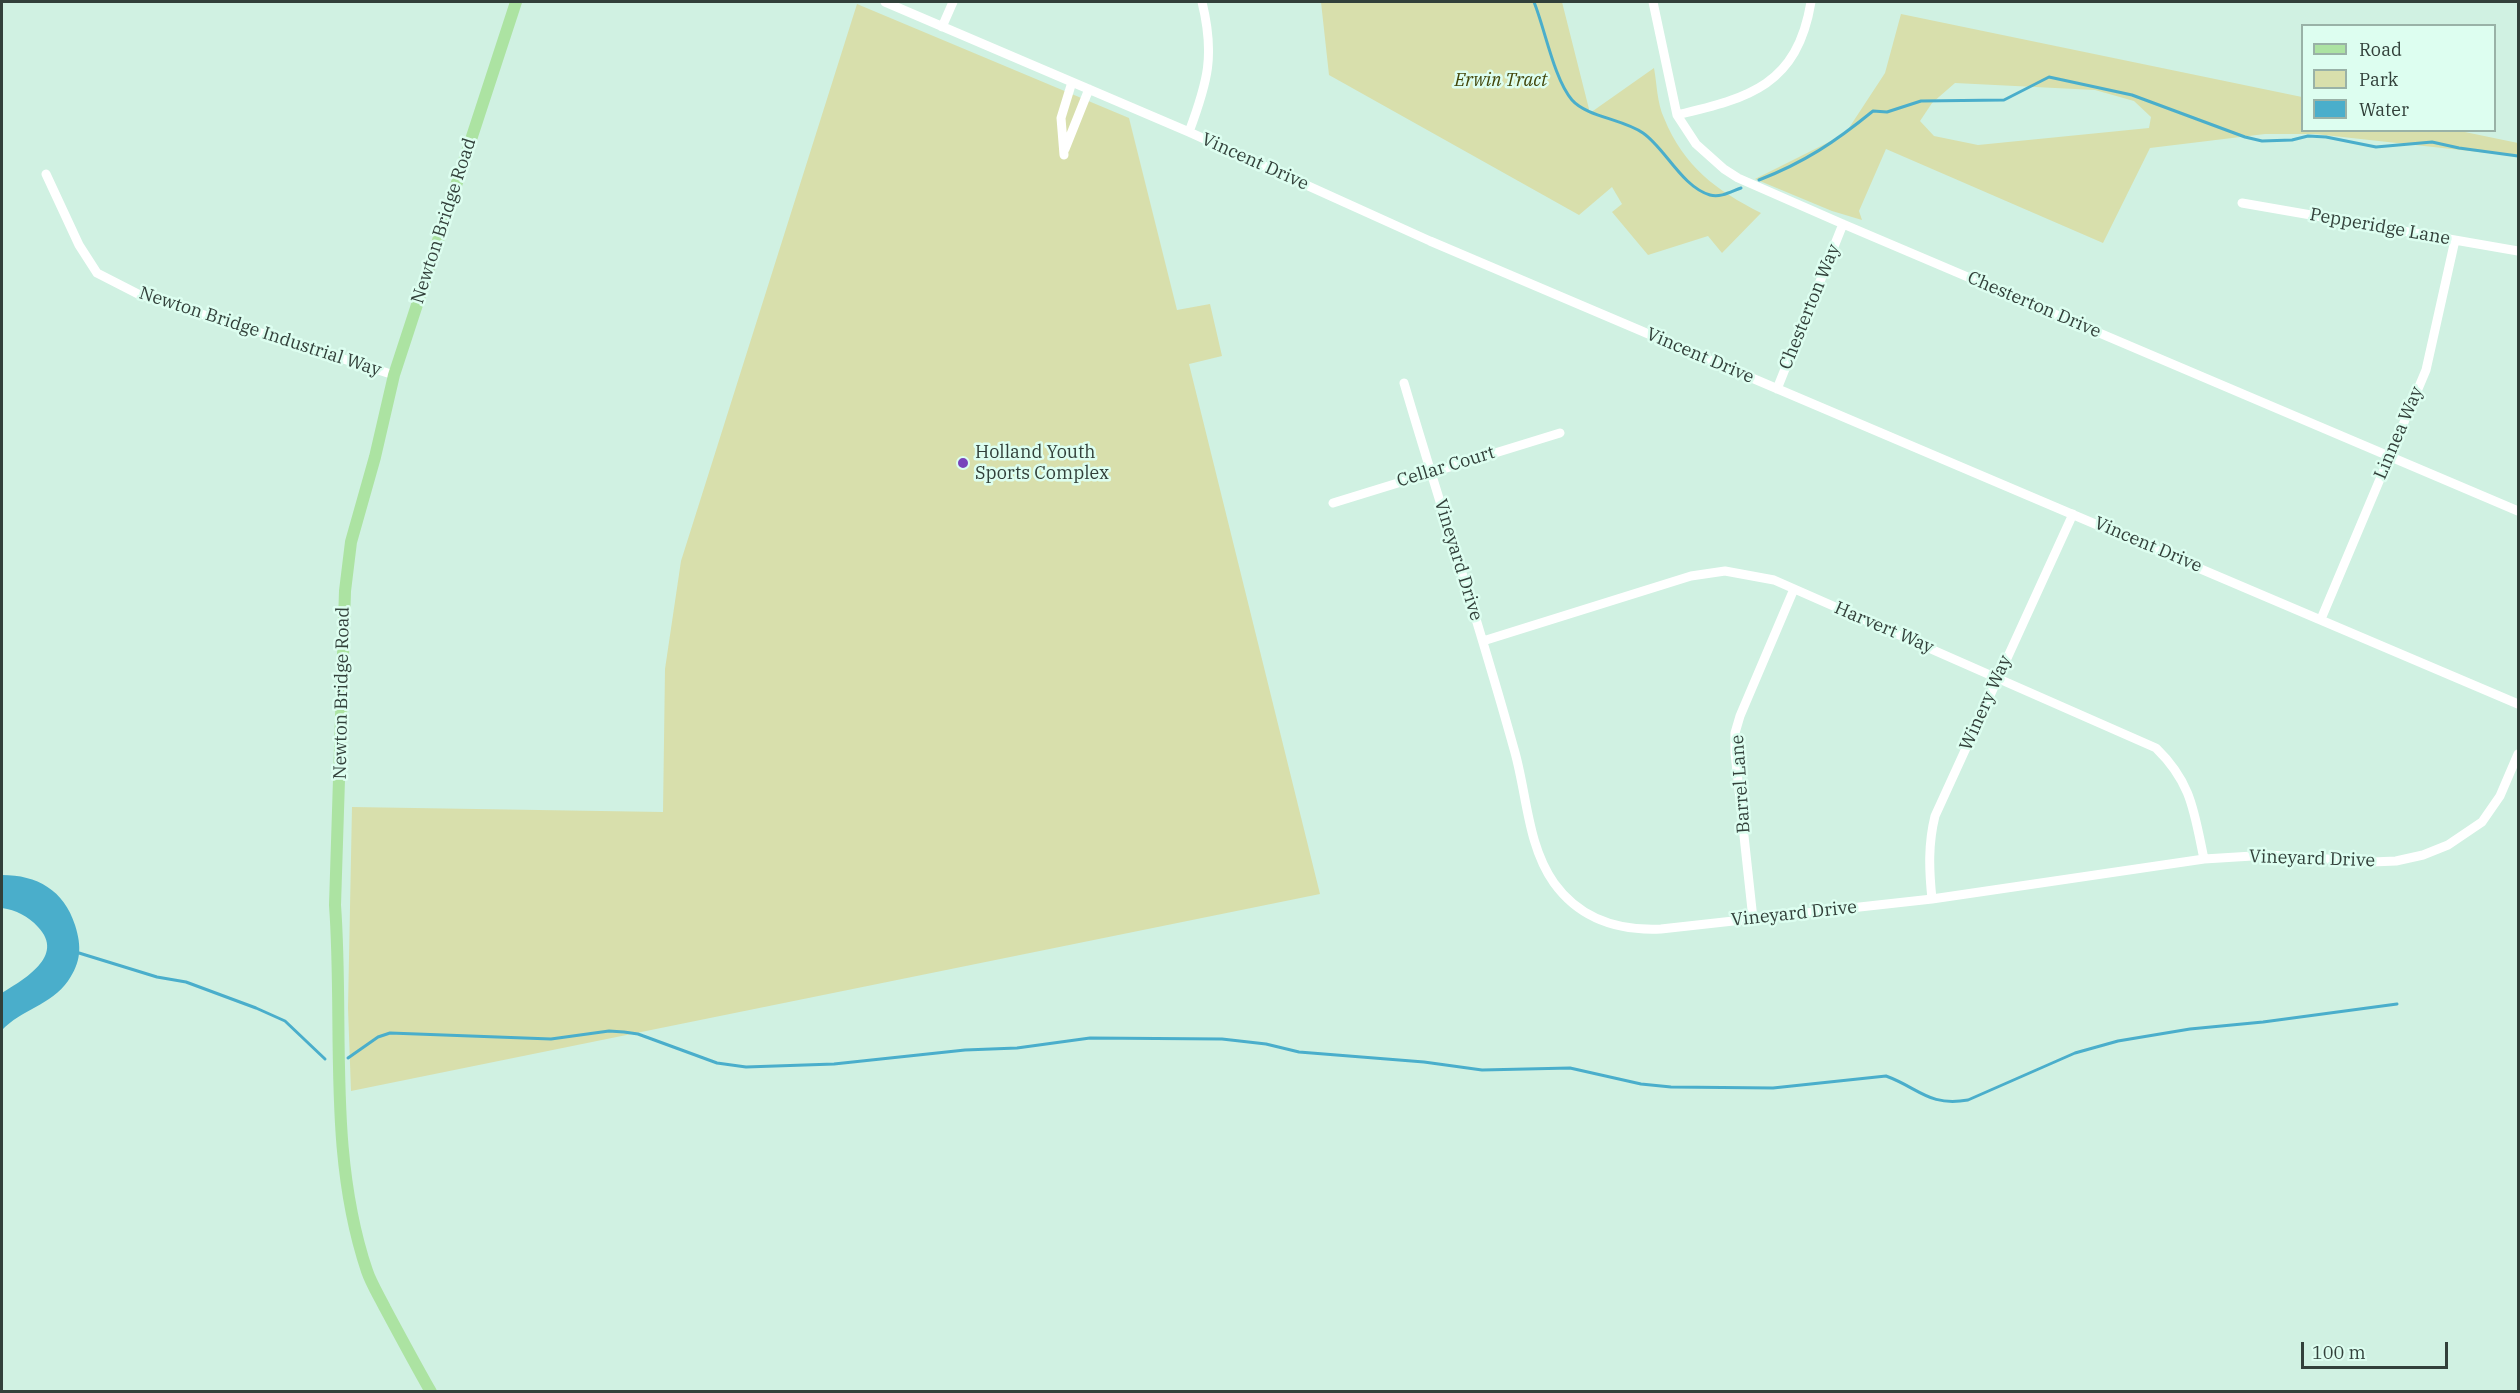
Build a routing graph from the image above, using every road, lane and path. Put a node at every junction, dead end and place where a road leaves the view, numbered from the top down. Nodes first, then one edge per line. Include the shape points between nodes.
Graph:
1 (516, 2) edge
2 (885, 2) edge
3 (953, 2) edge
4 (1203, 2) edge
5 (1653, 2) edge
6 (1810, 2) edge
7 (942, 27) junction
8 (1072, 82) junction
9 (1089, 89) junction
10 (1677, 115) junction
11 (1189, 132) junction
12 (46, 174) dead end
13 (2242, 203) dead end
14 (1843, 224) junction
15 (2455, 240) junction
16 (2518, 251) edge
17 (394, 375) junction
18 (1404, 383) dead end
19 (1776, 389) junction
20 (1560, 433) dead end
21 (2389, 455) junction
22 (1430, 472) junction
23 (1334, 503) dead end
24 (2518, 511) edge
25 (2073, 514) junction
26 (1794, 589) junction
27 (2322, 619) junction
28 (1483, 641) junction
29 (1997, 677) junction
30 (2518, 704) edge
31 (2518, 754) edge
32 (2204, 859) junction
33 (1932, 899) junction
34 (1752, 919) junction
35 (431, 1392) edge

1 - 17 main road, Newton Bridge Road
2 - 7 street, Vincent Drive
3 - 7 street
4 - 11 street via 1210,40 1209,68
5 - 10 street, Chesterton Drive
6 - 10 street via 1803,34 1775,76 1737,100
7 - 8 street, Vincent Drive
8 - 9 street, Vincent Drive
8 - 9 street via 1061,118 1064,155
9 - 11 street, Vincent Drive
10 - 14 street, Chesterton Drive via 1696,144 1724,169
11 - 19 street, Vincent Drive via 1430,241
12 - 17 street, Newton Bridge Industrial Way via 79,245 97,273 138,294
13 - 15 street, Pepperidge Lane
14 - 19 street, Chesterton Way
14 - 21 street, Chesterton Drive
15 - 16 street, Pepperidge Lane
15 - 21 street, Linnea Way via 2426,370
17 - 35 main road, Newton Bridge Road via 351,542 345,591 335,905 338,1099 356,1234 368,1274
18 - 22 street, Vineyard Drive
19 - 25 street, Vincent Drive
20 - 22 street, Cellar Court
21 - 24 street, Chesterton Drive
21 - 27 street, Linnea Way
22 - 23 street, Cellar Court
22 - 28 street, Vineyard Drive
25 - 27 street, Vincent Drive
25 - 29 street, Winery Way
26 - 28 street, Harvert Way via 1749,574 1725,571 1691,576
26 - 29 street, Harvert Way
26 - 34 street, Barrel Lane via 1735,733
27 - 30 street, Vincent Drive
28 - 34 street, Vineyard Drive via 1521,772 1536,849 1566,897 1602,922 1632,930
29 - 32 street, Harvert Way via 2156,748 2174,766 2187,789
29 - 33 street, Winery Way via 1935,816 1930,838
31 - 32 street, Vineyard Drive via 2500,796 2482,822 2423,855 2372,862 2278,855
32 - 33 street, Vineyard Drive
33 - 34 street, Vineyard Drive

